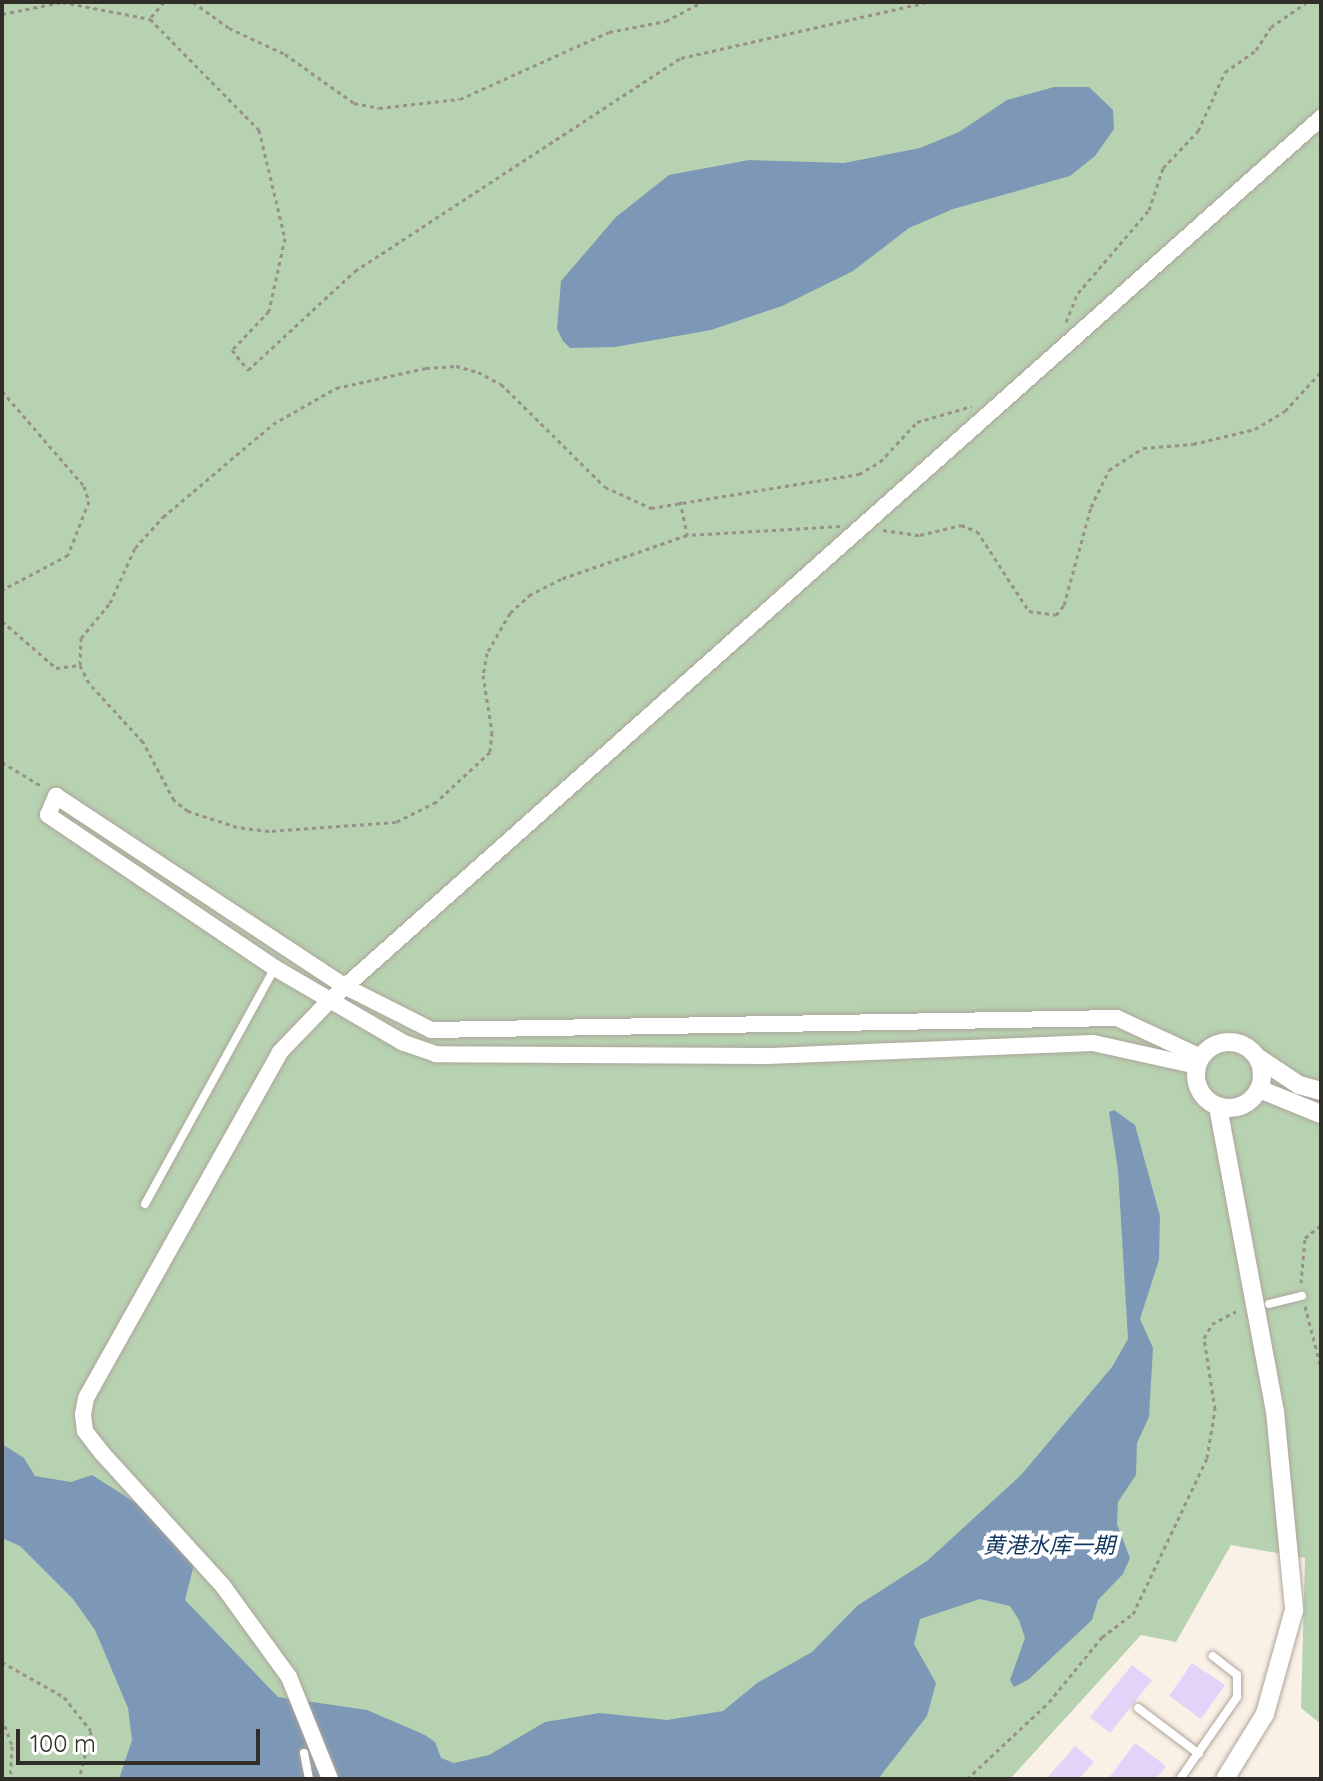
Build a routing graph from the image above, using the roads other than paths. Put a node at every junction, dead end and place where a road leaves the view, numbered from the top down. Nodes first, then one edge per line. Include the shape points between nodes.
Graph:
1 (1321, 118) edge
2 (275, 968) junction
3 (346, 987) junction
4 (330, 1000) junction
5 (1257, 1057) junction
6 (1199, 1062) junction
7 (1259, 1089) junction
8 (1321, 1091) edge
9 (1218, 1107) junction
10 (1321, 1114) edge
11 (145, 1204) dead end
12 (1302, 1296) dead end
13 (1269, 1304) dead end
14 (1213, 1656) dead end
15 (1138, 1708) dead end
16 (304, 1753) dead end
17 (1199, 1754) junction
18 (309, 1779) edge
19 (330, 1779) edge
20 (1180, 1779) edge
21 (1225, 1779) edge

1 - 3 street
2 - 3 street via 48,815 56,796
2 - 4 street
2 - 11 lane
3 - 4 street
3 - 6 street via 431,1030 1117,1018
4 - 6 street via 402,1042 436,1054 766,1056 1093,1043
4 - 19 street via 280,1052 86,1398 83,1414 85,1431 102,1453 223,1586 289,1677
5 - 6 street via 1229,1042
5 - 7 street
5 - 8 street via 1299,1085
6 - 9 street via 1202,1095
7 - 9 street via 1238,1107
7 - 10 street
9 - 21 street via 1275,1411 1294,1610 1265,1714
12 - 13 lane
14 - 17 lane via 1237,1675 1237,1697
15 - 17 lane
16 - 18 lane
17 - 20 lane

